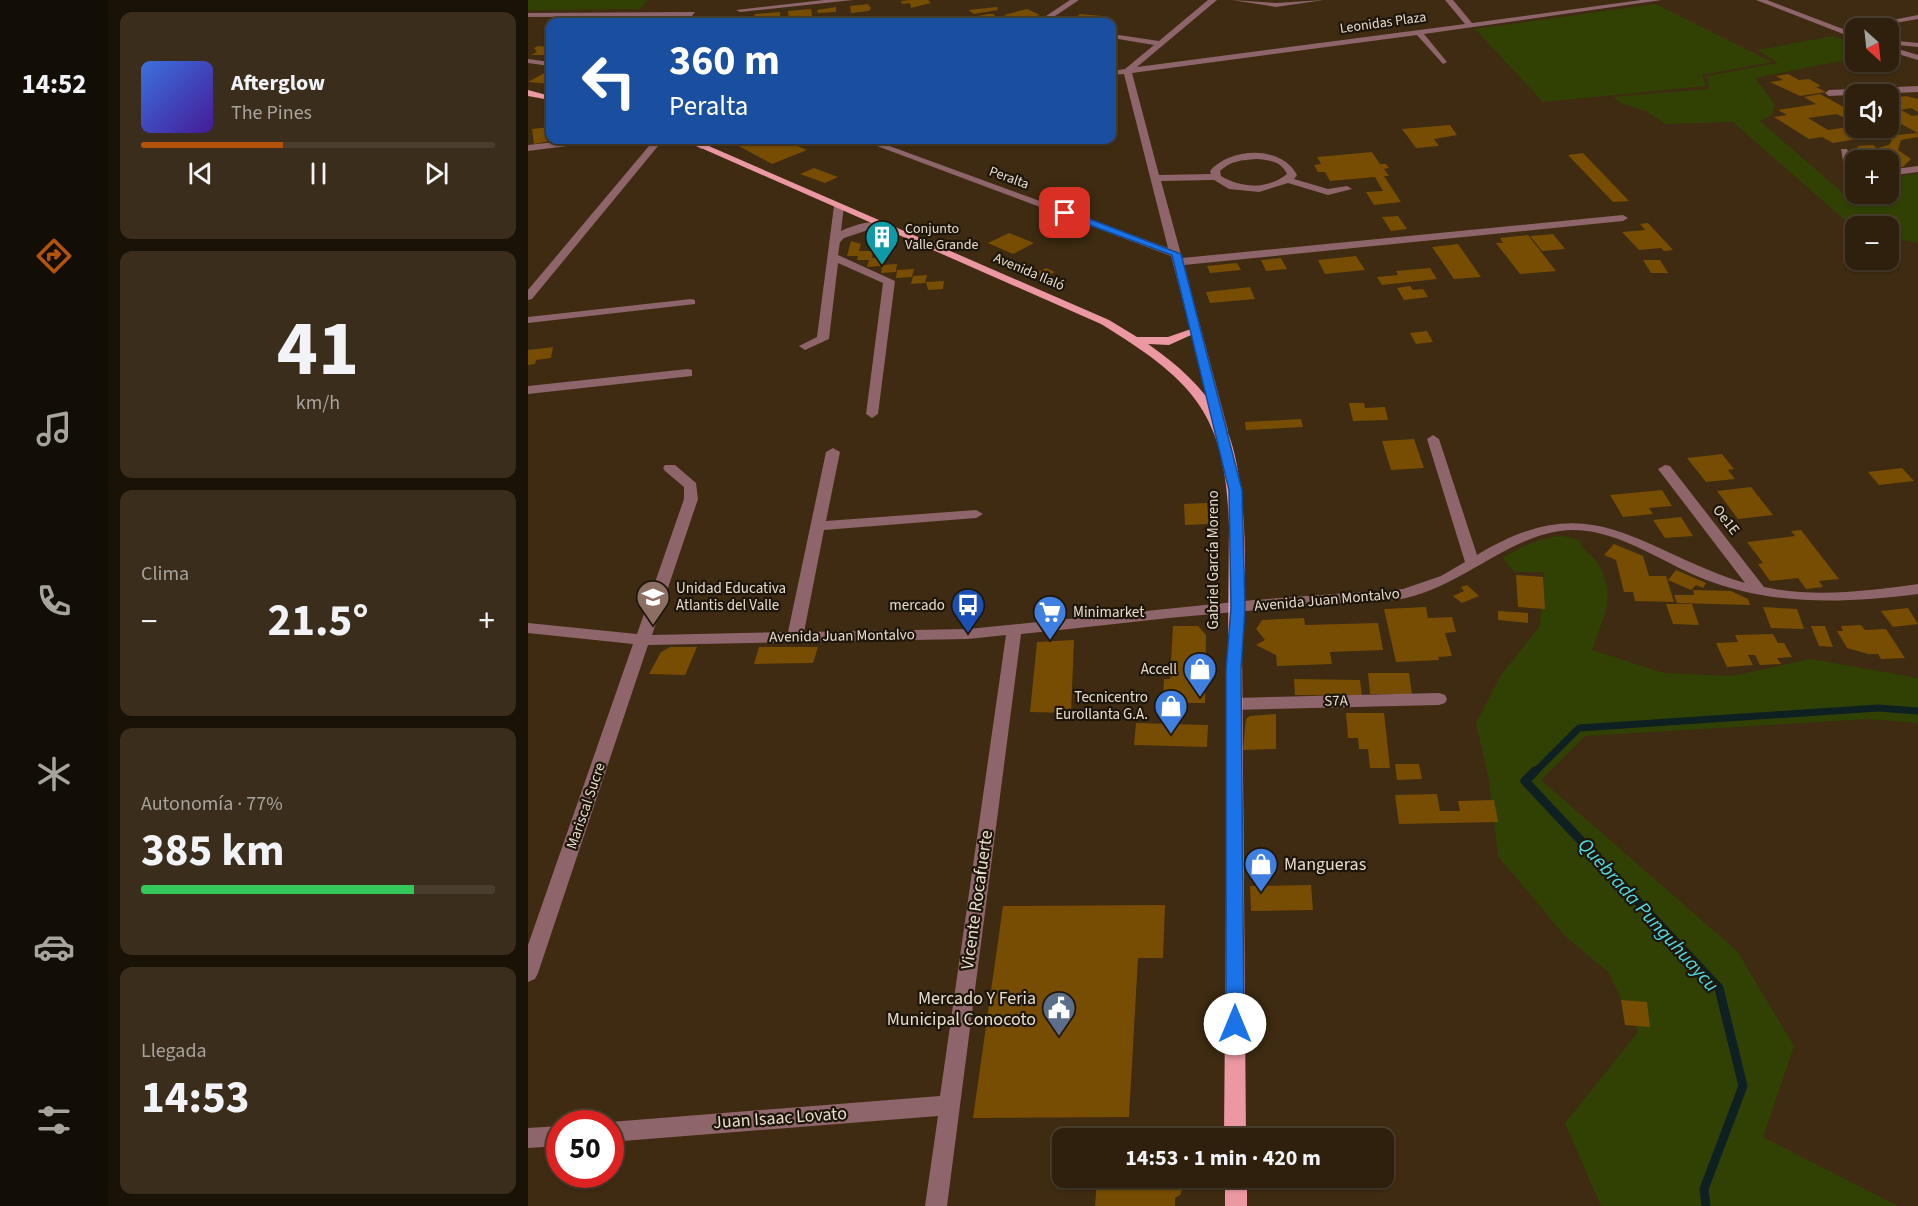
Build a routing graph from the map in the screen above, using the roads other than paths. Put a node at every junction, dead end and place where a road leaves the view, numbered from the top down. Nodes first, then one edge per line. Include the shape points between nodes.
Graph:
1 (746, 0) edge
2 (849, 0) edge
3 (1074, 0) edge
4 (1213, 0) edge
5 (1236, 0) edge
6 (1320, 0) edge
7 (1449, 0) edge
8 (1658, 0) edge
9 (1760, 0) edge
10 (692, 14) dead end
11 (528, 15) edge
12 (1918, 17) edge
13 (1047, 18) edge
14 (1899, 21) edge
15 (1470, 25) junction
16 (1845, 30) edge
17 (1841, 31) junction
18 (1419, 32) junction
19 (1845, 32) edge
20 (1116, 37) edge
21 (1158, 43) junction
22 (1899, 43) edge
23 (1918, 45) edge
24 (1899, 52) edge
25 (1918, 58) edge
26 (528, 61) edge
27 (1443, 62) dead end
28 (546, 63) edge
29 (1127, 71) junction
30 (1116, 72) edge
31 (1918, 89) edge
32 (1908, 90) junction
33 (528, 93) edge
34 (1829, 93) dead end
35 (1918, 96) edge
36 (546, 97) edge
37 (560, 144) edge
38 (655, 144) edge
39 (707, 144) edge
40 (877, 144) edge
41 (528, 148) edge
42 (1844, 151) dead end
43 (1845, 155) edge
44 (1918, 169) edge
45 (1899, 172) edge
46 (1216, 177) junction
47 (1156, 178) junction
48 (1288, 180) junction
49 (1347, 189) dead end
50 (839, 206) junction
51 (1623, 218) dead end
52 (878, 225) junction
53 (836, 240) junction
54 (833, 257) junction
55 (1177, 258) junction
56 (528, 297) edge
57 (691, 302) dead end
58 (528, 320) edge
59 (1194, 331) junction
60 (1137, 340) junction
61 (805, 346) dead end
62 (688, 373) dead end
63 (528, 390) edge
64 (872, 414) dead end
65 (1224, 437) junction
66 (1433, 439) dead end
67 (833, 452) dead end
68 (670, 468) dead end
69 (1665, 469) dead end
70 (976, 514) dead end
71 (819, 526) junction
72 (1473, 564) junction
73 (1918, 589) edge
74 (1760, 592) junction
75 (1238, 608) junction
76 (528, 628) edge
77 (1014, 630) junction
78 (795, 637) junction
79 (645, 640) junction
80 (1439, 699) dead end
81 (1234, 704) junction
82 (528, 973) edge
83 (949, 1105) junction
84 (1235, 1128) edge
85 (624, 1131) edge
86 (546, 1137) edge
87 (528, 1138) edge
88 (1236, 1188) edge
89 (936, 1206) edge
90 (1236, 1206) edge

1 - 2 street via 738,13
3 - 13 street
4 - 21 street
5 - 6 street via 1276,5
7 - 15 street
8 - 15 street, Leonidas Plaza
9 - 17 street
10 - 11 street
12 - 14 street
15 - 18 street, Leonidas Plaza
16 - 17 street
17 - 19 street
18 - 27 street
18 - 29 street, Leonidas Plaza
20 - 21 street
21 - 29 street
22 - 23 street
24 - 25 street
26 - 28 street
29 - 30 street, Leonidas Plaza
29 - 47 street, Gabriel García Moreno
31 - 32 street
32 - 34 street
32 - 35 street
33 - 36 main road
37 - 41 street
38 - 56 street
39 - 50 main road, Avenida Ilaló
40 - 55 street, Peralta
42 - 43 street
44 - 45 street
46 - 47 street
46 - 48 street via 1222,183 1245,189 1272,187
46 - 48 street via 1218,166 1250,156 1286,163 1292,175
47 - 55 street, Gabriel García Moreno
48 - 49 street via 1333,193
50 - 52 main road, Avenida Ilaló
50 - 53 street
51 - 55 street
52 - 53 street via 842,234
52 - 60 main road, Avenida Ilaló via 1071,306
53 - 54 street
54 - 61 street via 822,339
54 - 64 street via 889,281
55 - 59 street, Gabriel García Moreno
57 - 58 street
59 - 60 main road via 1169,341
59 - 65 street, Gabriel García Moreno
60 - 65 main road, Avenida Ilaló via 1197,393
62 - 63 street
65 - 75 main road, Gabriel García Moreno via 1235,490
66 - 72 street
67 - 71 street
68 - 79 street, Mariscal Sucre via 690,486 691,499
69 - 74 street, Oe1E
70 - 71 street
71 - 78 street
72 - 74 street, Avenida Juan Montalvo via 1501,544 1534,532 1572,526 1610,532 1717,580
72 - 75 street, Avenida Juan Montalvo via 1421,591
73 - 74 street, Avenida Juan Montalvo via 1840,599
75 - 77 street, Avenida Juan Montalvo
75 - 81 main road, Gabriel García Moreno
76 - 79 street, Avenida Juan Montalvo
77 - 78 street, Avenida Juan Montalvo
77 - 83 street, Vicente Rocafuerte
78 - 79 street, Avenida Juan Montalvo
79 - 82 street, Mariscal Sucre
80 - 81 street, S7A
81 - 84 main road, Gabriel García Moreno
83 - 85 street, Juan Isaac Lovato
83 - 89 street, Vicente Rocafuerte
86 - 87 street
88 - 90 main road

